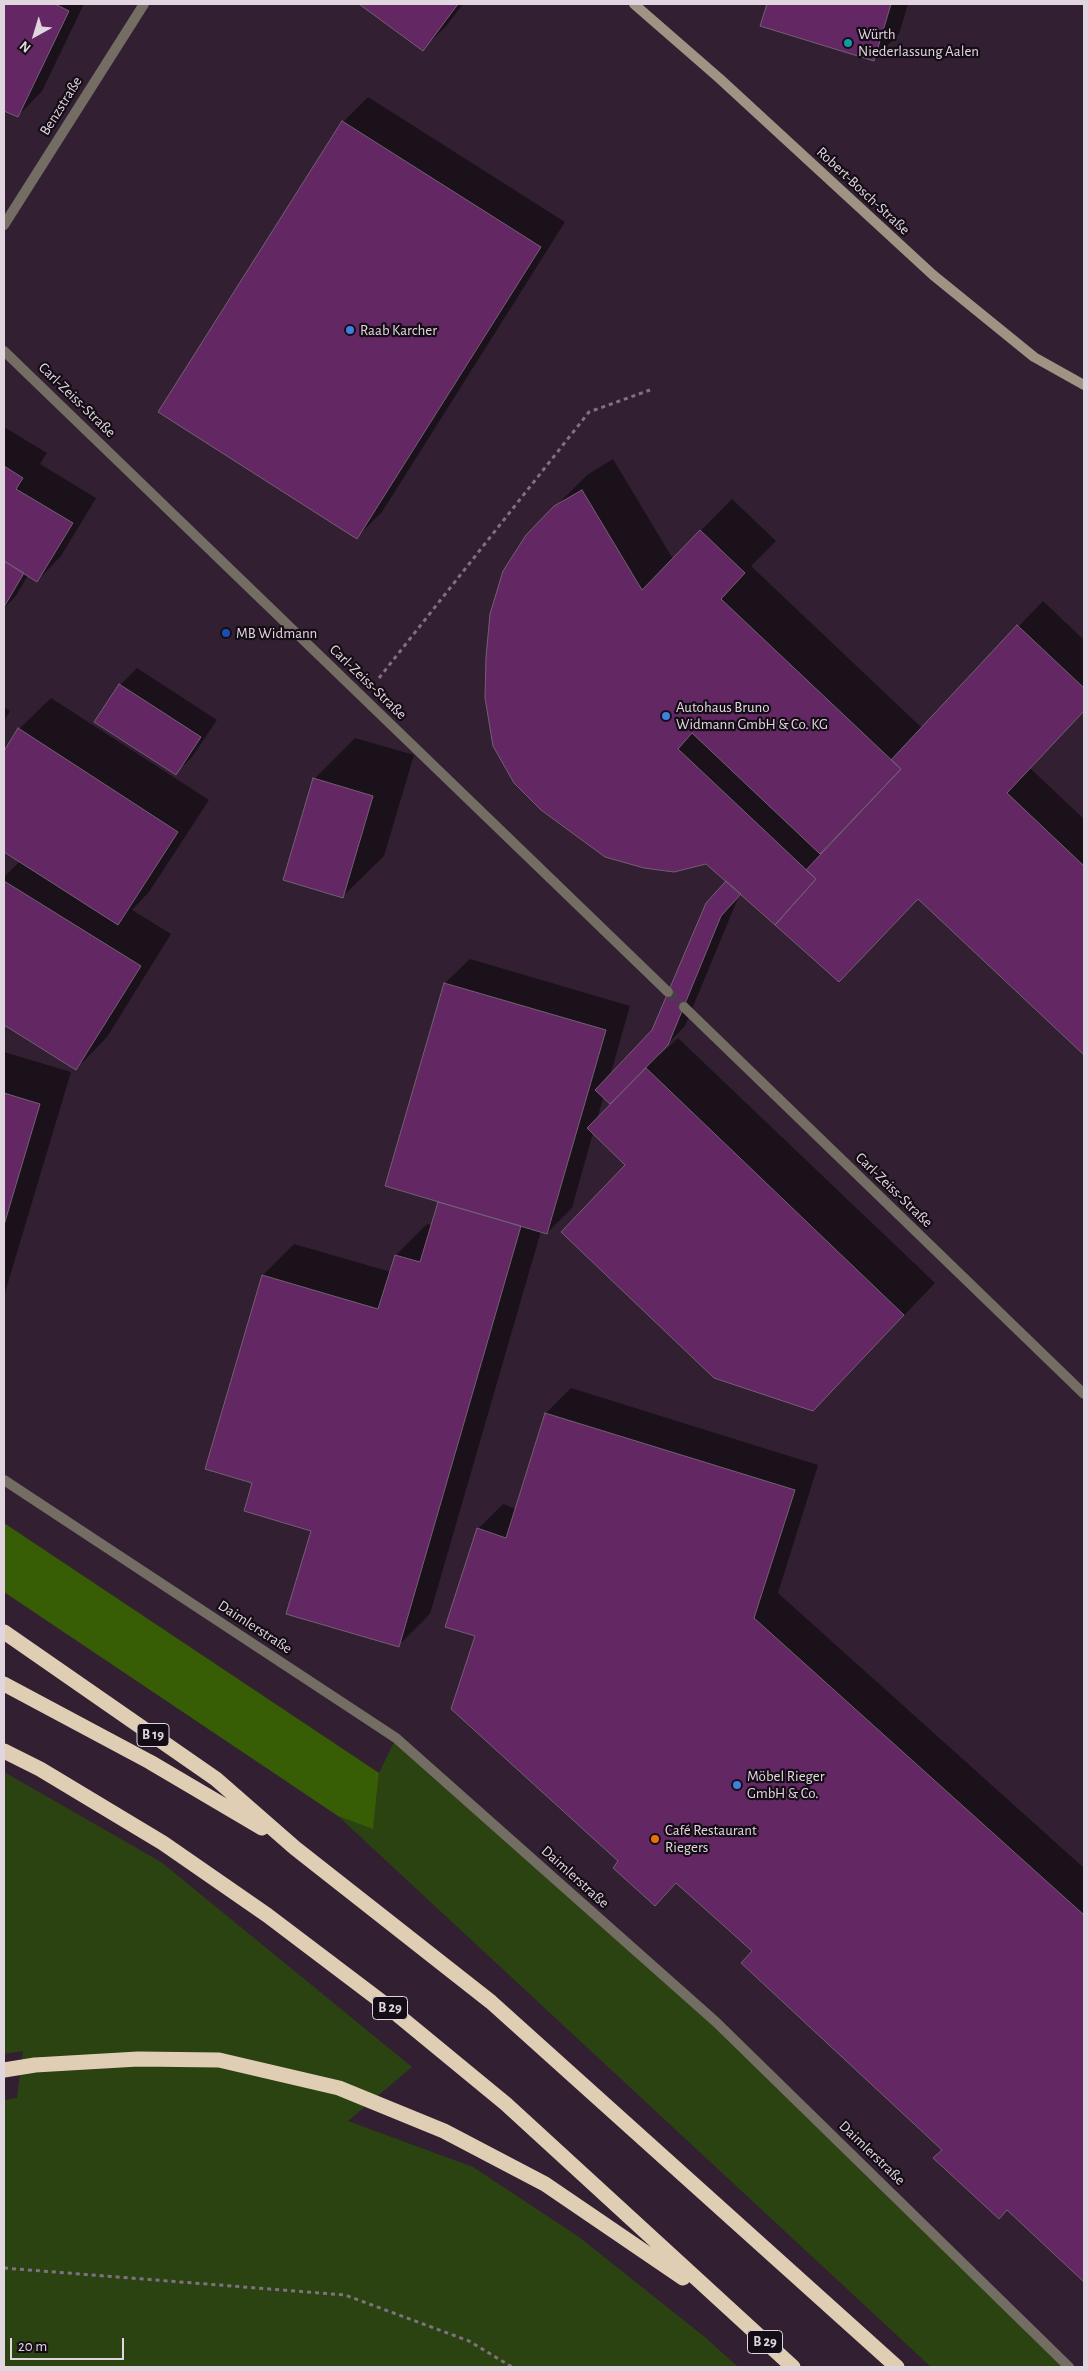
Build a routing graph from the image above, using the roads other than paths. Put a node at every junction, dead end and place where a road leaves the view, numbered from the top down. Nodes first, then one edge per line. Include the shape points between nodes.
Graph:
1 (144, 4) edge
2 (634, 4) edge
3 (4, 225) edge
4 (4, 351) edge
5 (1084, 385) edge
6 (668, 992) tunnel mouth
7 (684, 1007) tunnel mouth
8 (1084, 1394) edge
9 (4, 1480) edge
10 (4, 1632) edge
11 (4, 1684) edge
12 (4, 1751) edge
13 (295, 1848) junction
14 (4, 2070) edge
15 (737, 2316) junction
16 (794, 2367) edge
17 (897, 2367) edge
18 (1069, 2367) edge

1 - 3 street, Benzstraße
2 - 5 street, Robert-Bosch-Straße via 933,275 1034,357
4 - 6 street, Carl-Zeiss-Straße
7 - 8 street, Carl-Zeiss-Straße
9 - 18 street, Daimlerstraße via 396,1738 716,2022
10 - 13 highway, B 19 via 216,1779
11 - 13 highway via 150,1762
12 - 15 highway, B 29 via 163,1843 268,1915 382,2002 506,2104
13 - 17 highway via 491,2002
14 - 15 highway, B 29 via 138,2059 219,2060 339,2088 444,2132 545,2184
15 - 16 highway, B 29

